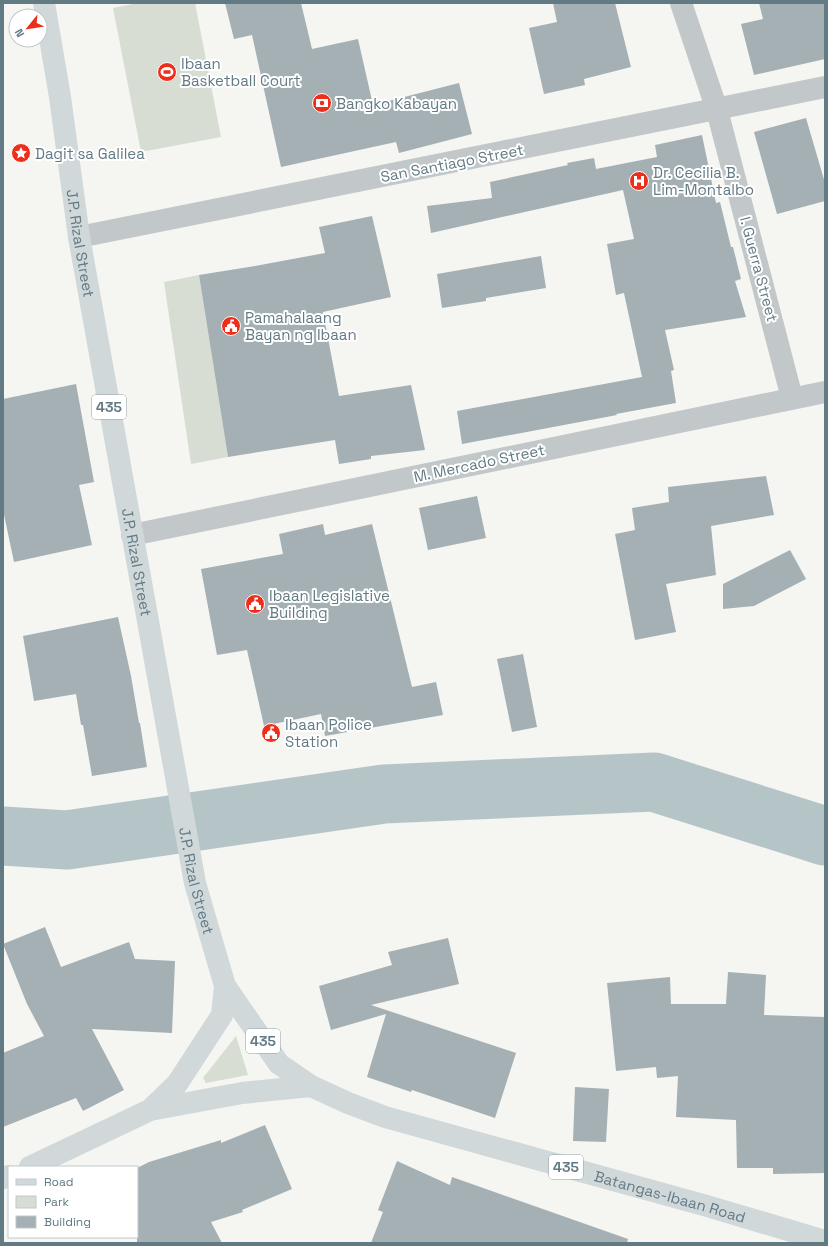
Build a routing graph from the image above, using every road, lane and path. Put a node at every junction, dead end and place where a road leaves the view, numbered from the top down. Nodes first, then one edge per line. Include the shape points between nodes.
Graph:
1 (44, 3) edge
2 (681, 3) edge
3 (825, 87) edge
4 (718, 110) junction
5 (79, 237) junction
6 (825, 392) edge
7 (792, 398) junction
8 (132, 535) junction
9 (225, 986) junction
10 (311, 1086) junction
11 (150, 1110) junction
12 (32, 1166) edge
13 (825, 1241) edge

1 - 5 main road, J.P. Rizal Street / 435
2 - 4 street, I. Guerra Street
3 - 4 street, San Santiago Street
4 - 5 street, San Santiago Street
4 - 7 street, I. Guerra Street
5 - 8 main road, J.P. Rizal Street / 435
6 - 7 street, M. Mercado Street
7 - 8 street, M. Mercado Street
8 - 9 main road, J.P. Rizal Street / 435 via 195,883
9 - 10 main road, J.P. Rizal Street / 435 via 279,1064
9 - 11 main road via 222,1015 177,1084
10 - 11 main road via 242,1093
10 - 13 main road, Batangas-Ibaan Road / 435 via 385,1117
11 - 12 main road

